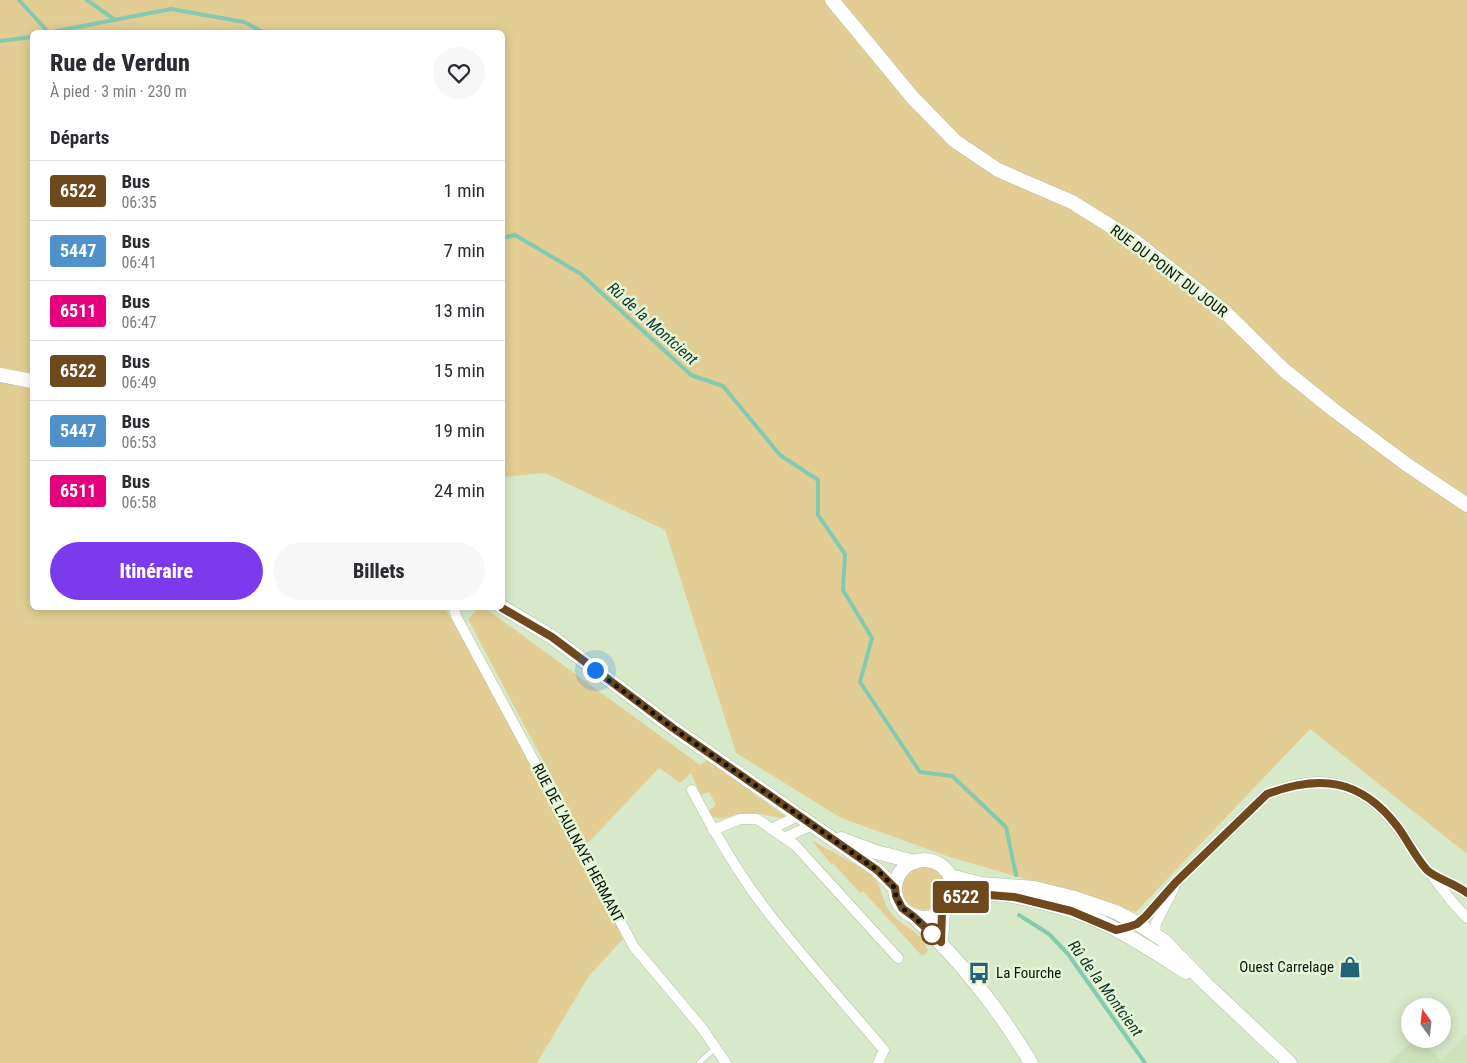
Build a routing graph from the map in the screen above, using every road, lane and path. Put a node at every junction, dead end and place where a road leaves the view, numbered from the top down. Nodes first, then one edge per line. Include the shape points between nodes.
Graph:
1 (832, 0) edge
2 (0, 375) edge
3 (30, 381) edge
4 (1467, 505) edge
5 (454, 610) edge
6 (505, 610) edge
7 (692, 790) dead end
8 (798, 816) junction
9 (771, 829) junction
10 (818, 829) junction
11 (713, 830) junction
12 (784, 838) junction
13 (915, 862) junction
14 (1428, 871) junction
15 (950, 876) junction
16 (1176, 882) junction
17 (1458, 886) junction
18 (895, 888) junction
19 (1467, 888) edge
20 (1467, 893) edge
21 (952, 899) junction
22 (942, 912) junction
23 (914, 917) junction
24 (1467, 918) edge
25 (1137, 924) junction
26 (1116, 930) junction
27 (1155, 935) junction
28 (941, 942) junction
29 (898, 958) dead end
30 (1206, 984) junction
31 (716, 1047) junction
32 (699, 1063) edge
33 (726, 1063) edge
34 (878, 1063) edge
35 (1031, 1063) edge
36 (1290, 1063) edge

1 - 4 main road, RUE DU POINT DU JOUR via 913,98 955,141 998,170 1072,202 1136,242 1224,311 1284,370 1335,411
2 - 3 main road
5 - 31 street, RUE DE L'AULNAYE HERMANT via 634,947
6 - 8 main road via 552,637
7 - 11 street
8 - 9 street
8 - 10 main road
9 - 11 street via 757,819 740,819
9 - 12 street
10 - 12 street
10 - 13 main road via 876,852
10 - 18 main road via 877,870
11 - 34 street via 770,915 884,1050
12 - 29 street via 795,845
13 - 15 main road via 923,860 939,864
13 - 18 main road via 901,872
14 - 16 street via 1397,825 1365,795 1330,782 1314,782 1267,794
14 - 17 lane
14 - 24 street
15 - 21 main road via 954,891
15 - 25 main road via 981,884 1034,888 1075,898 1116,912
16 - 25 street
16 - 27 street via 1156,923
17 - 19 lane
17 - 20 lane
18 - 23 main road via 902,908
21 - 22 main road
21 - 26 main road via 976,894 1014,897 1071,911
22 - 23 main road via 924,919
22 - 28 main road
23 - 28 main road
25 - 26 street
25 - 27 main road
26 - 30 main road
27 - 30 main road
28 - 35 main road via 993,1004
30 - 36 main road
31 - 32 lane
31 - 33 street, RUE DE L'AULNAYE HERMANT

